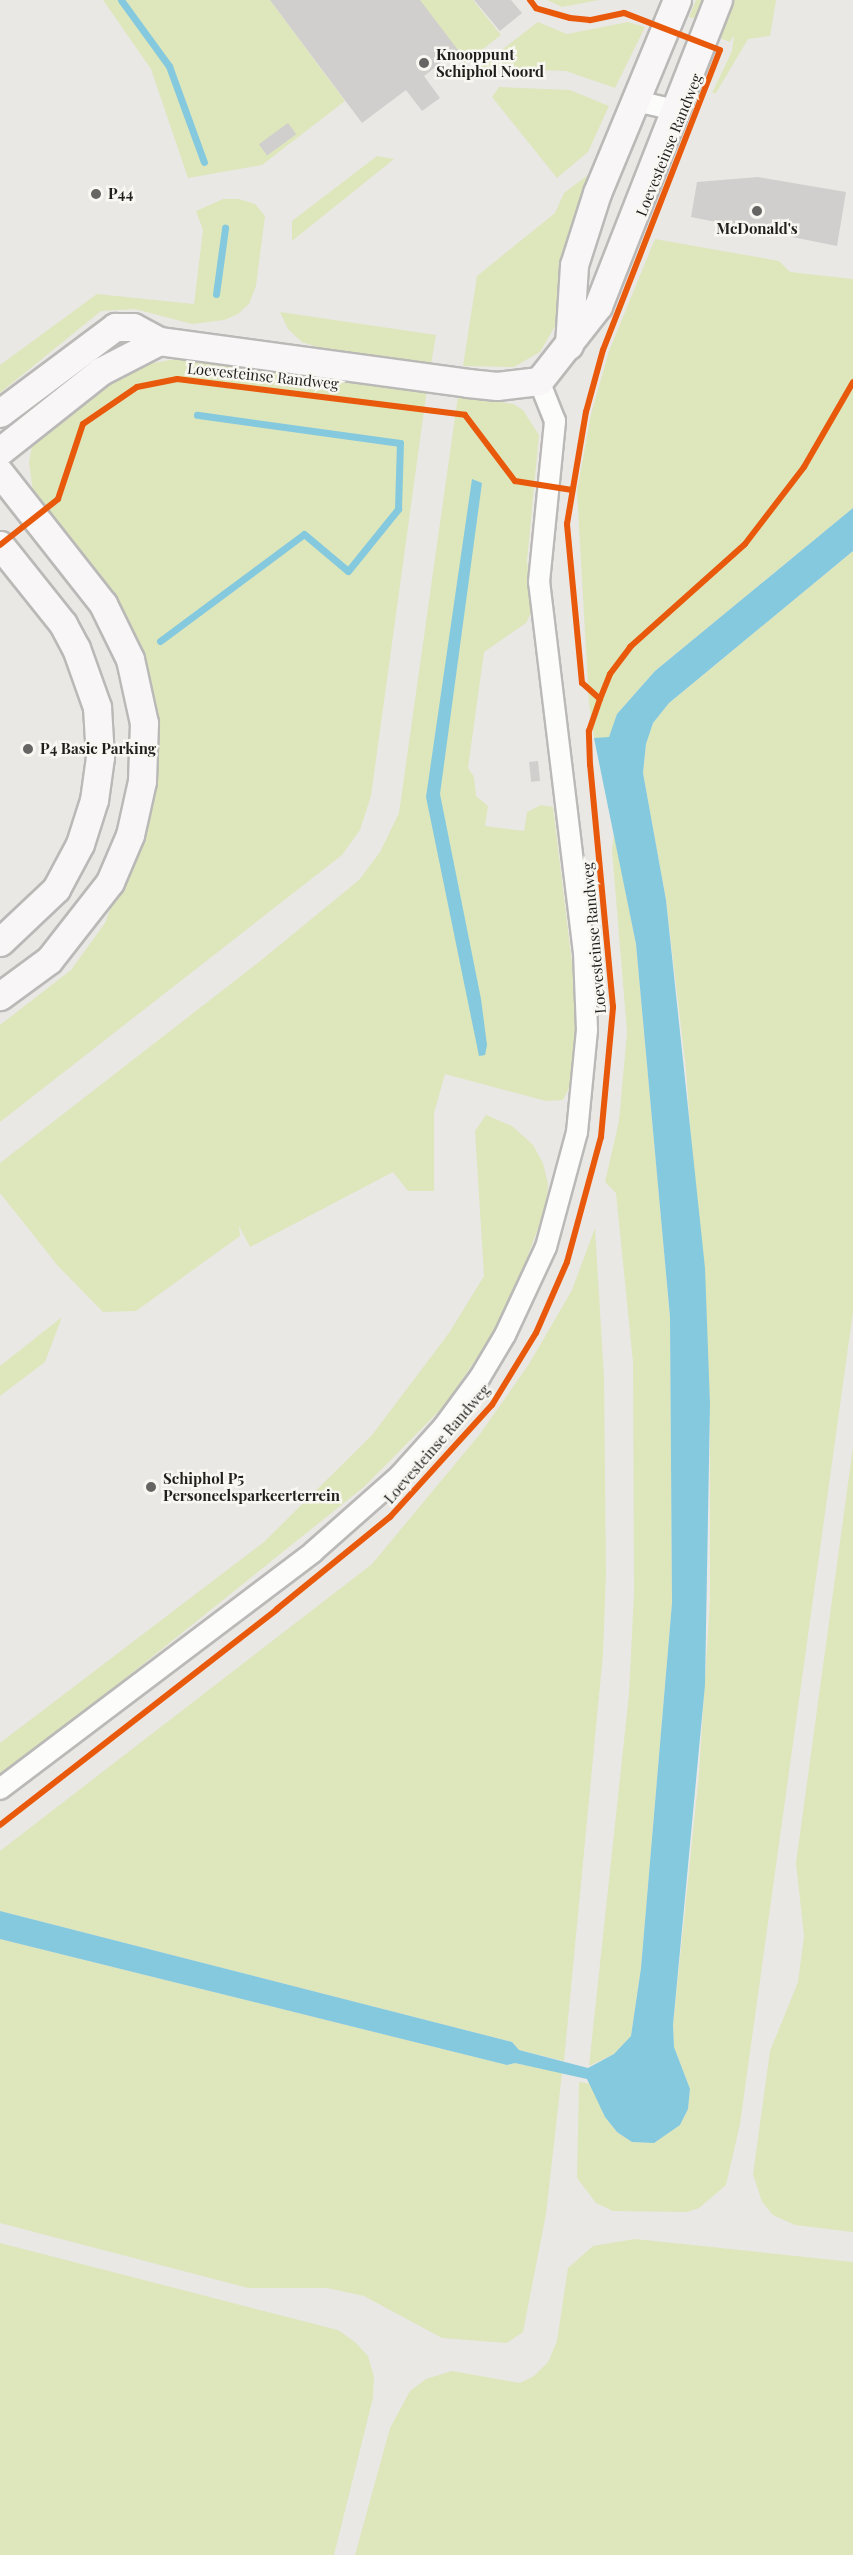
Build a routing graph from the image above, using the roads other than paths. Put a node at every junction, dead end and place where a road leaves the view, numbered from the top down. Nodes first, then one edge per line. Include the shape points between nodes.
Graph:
1 (677, 0) edge
2 (718, 0) edge
3 (636, 101) junction
4 (675, 110) junction
5 (159, 341) junction
6 (569, 345) junction
7 (539, 381) junction
8 (0, 413) edge
9 (0, 451) edge
10 (0, 473) edge
11 (0, 545) edge
12 (0, 942) edge
13 (0, 996) edge
14 (0, 1789) edge

1 - 3 street
2 - 4 street, Loevesteinse Randweg
3 - 4 street
3 - 6 street via 597,193 574,265
4 - 6 street, Loevesteinse Randweg via 598,306
5 - 7 street, Loevesteinse Randweg via 497,386
5 - 8 street, Loevesteinse Randweg via 133,327 104,332
5 - 9 street via 101,371
6 - 7 street, Loevesteinse Randweg
7 - 14 street, Loevesteinse Randweg via 555,421 539,582 584,953 587,1030 578,1132 546,1247 520,1306 480,1377 444,1426 400,1474 313,1552
10 - 13 street via 103,604 130,659 144,723 142,781 130,835 110,882 49,960
11 - 12 street via 63,624 76,648 97,707 100,757 94,800 80,844 56,889

